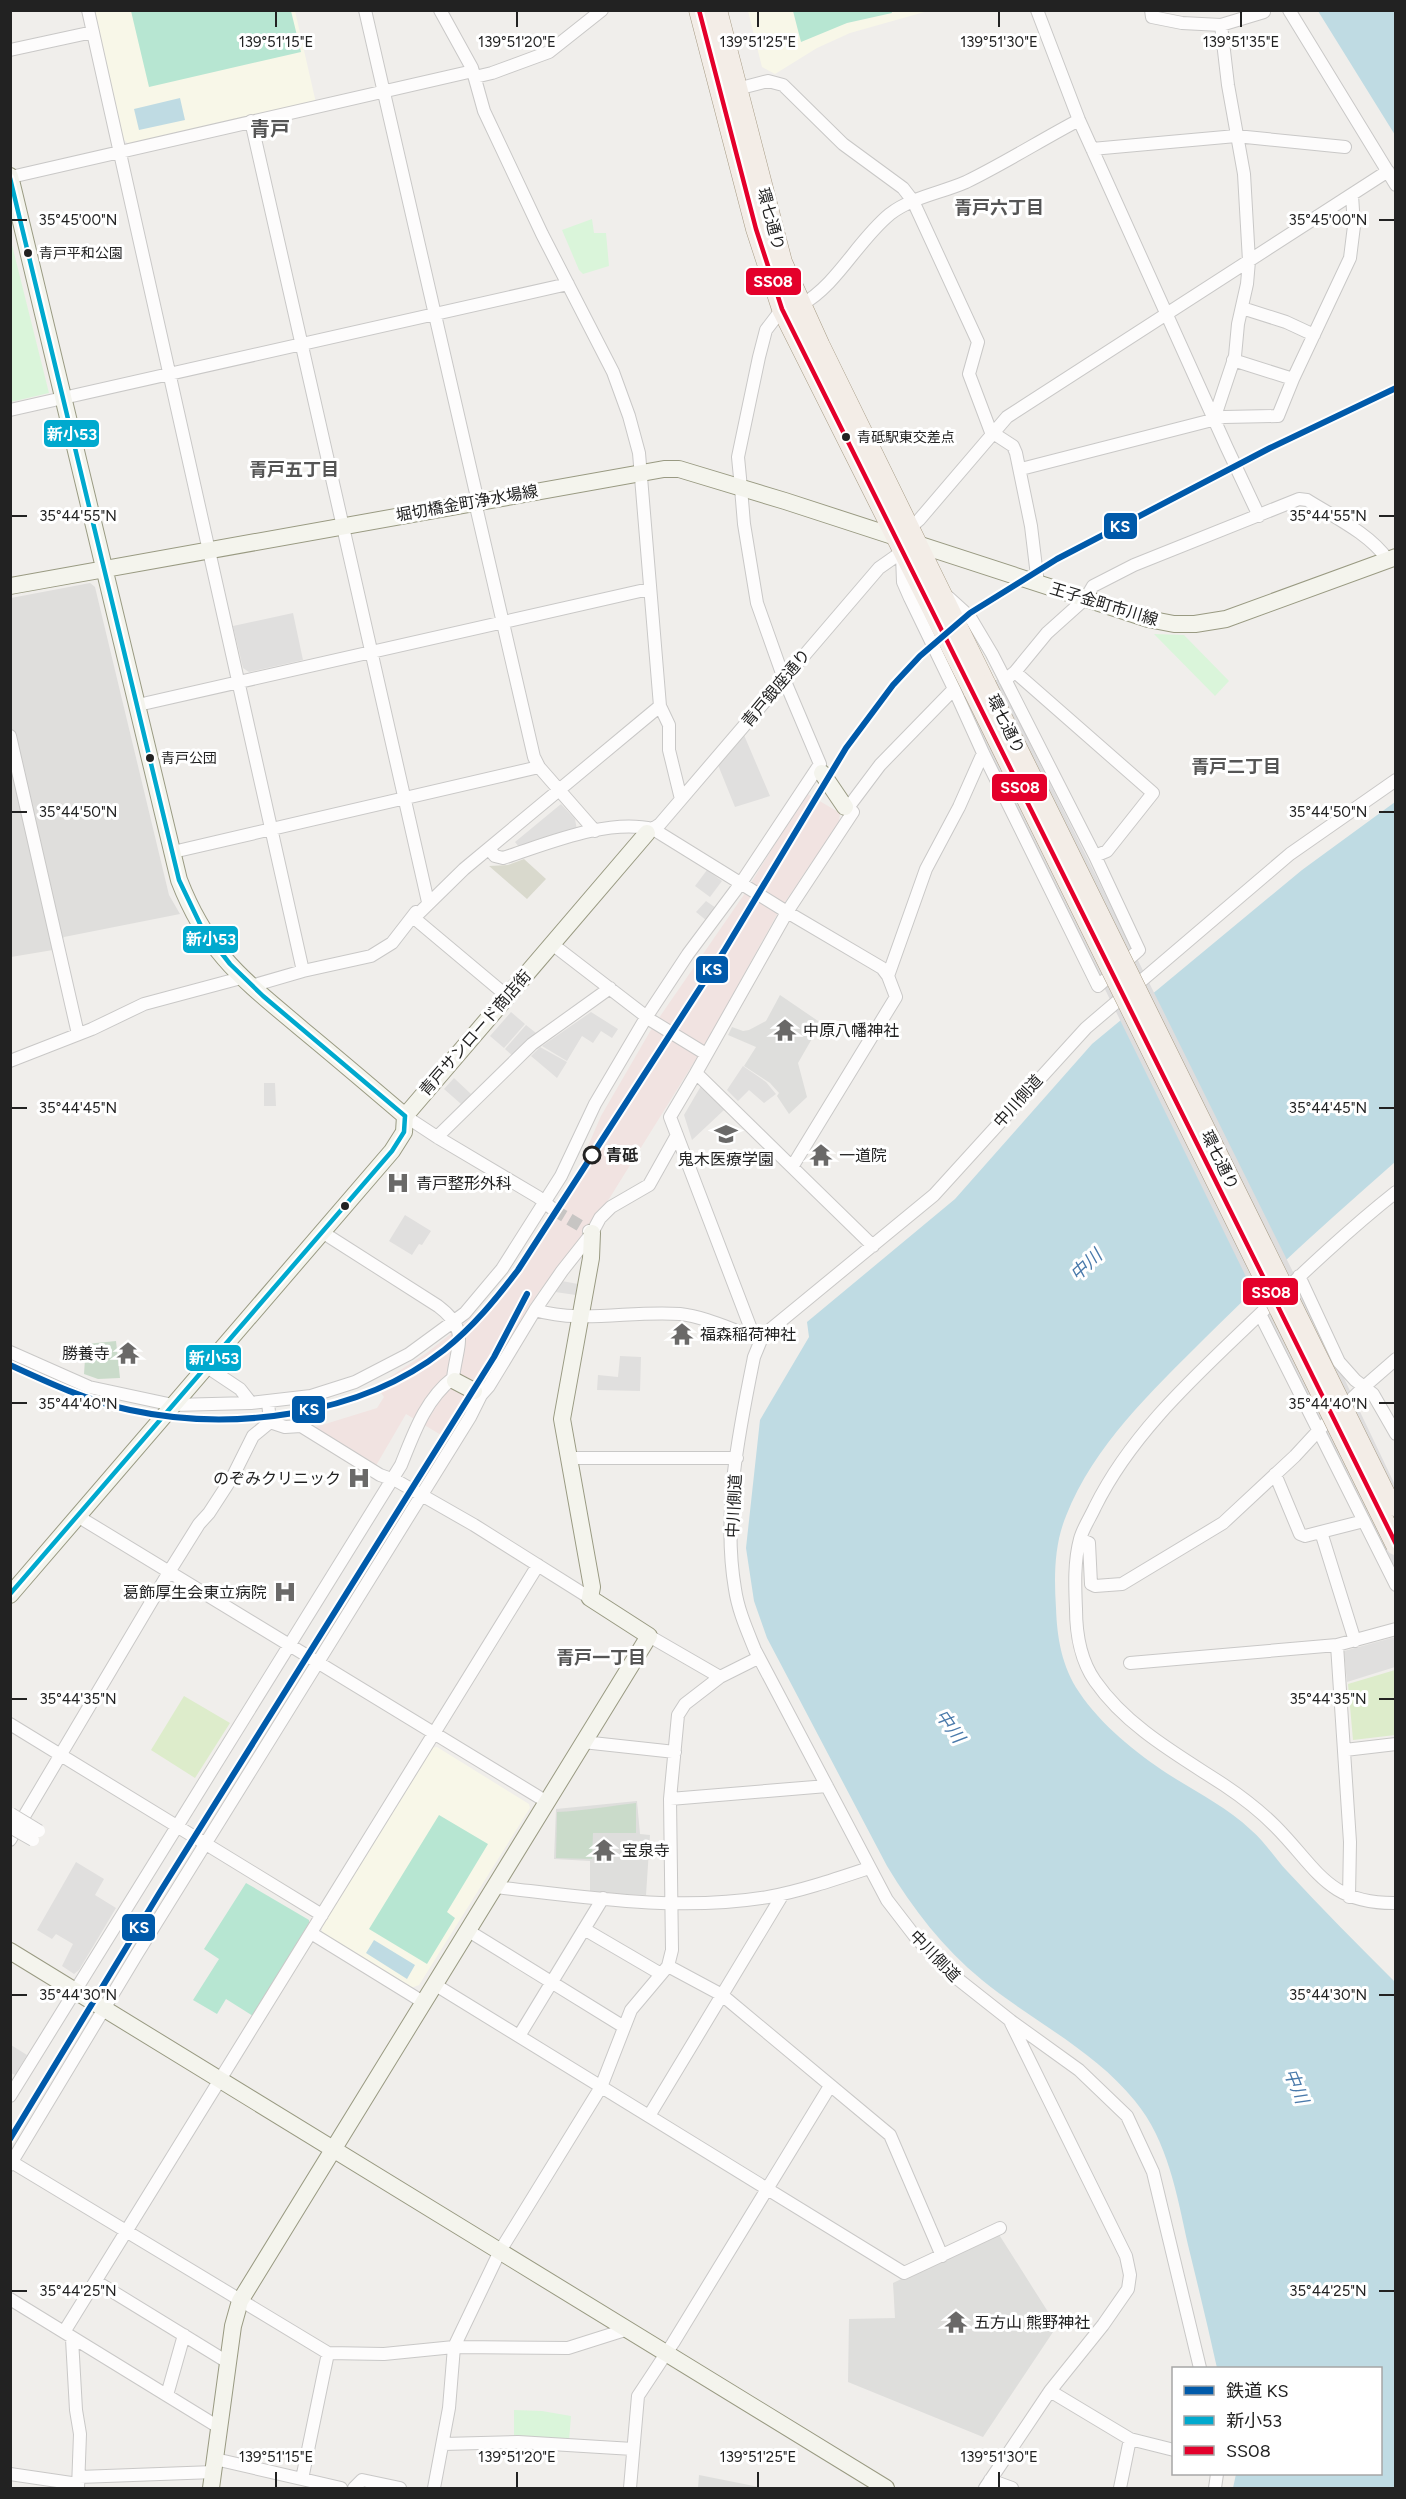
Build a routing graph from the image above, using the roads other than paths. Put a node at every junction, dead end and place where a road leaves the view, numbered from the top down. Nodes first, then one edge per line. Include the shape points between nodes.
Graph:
1 (88, 10) edge
2 (365, 10) edge
3 (440, 10) edge
4 (602, 10) edge
5 (699, 10) edge
6 (717, 10) edge
7 (1037, 10) edge
8 (1151, 10) edge
9 (1289, 10) edge
10 (1264, 12) edge
11 (1221, 25) junction
12 (93, 32) junction
13 (10, 50) edge
14 (474, 74) junction
15 (737, 88) junction
16 (383, 91) junction
17 (1079, 120) junction
18 (251, 121) junction
19 (1236, 136) junction
20 (1346, 147) dead end
21 (1092, 149) junction
22 (119, 152) junction
23 (1388, 171) junction
24 (11, 181) edge
25 (1395, 185) edge
26 (1352, 195) junction
27 (913, 201) junction
28 (1249, 261) junction
29 (568, 284) junction
30 (791, 307) junction
31 (1242, 308) junction
32 (435, 315) junction
33 (1168, 315) junction
34 (1314, 335) junction
35 (302, 345) junction
36 (1233, 360) junction
37 (170, 375) junction
38 (1293, 379) junction
39 (63, 398) junction
40 (10, 410) edge
41 (1214, 419) junction
42 (992, 434) junction
43 (1021, 469) junction
44 (641, 473) junction
45 (741, 488) junction
46 (477, 502) junction
47 (1260, 516) junction
48 (343, 526) junction
49 (906, 540) junction
50 (209, 550) junction
51 (1392, 558) edge
52 (105, 568) junction
53 (1038, 584) junction
54 (10, 586) edge
55 (649, 589) junction
56 (1086, 598) junction
57 (503, 622) junction
58 (373, 652) junction
59 (784, 679) junction
60 (239, 682) junction
61 (987, 684) junction
62 (138, 705) junction
63 (660, 706) junction
64 (10, 736) edge
65 (982, 753) junction
66 (539, 767) junction
67 (820, 771) junction
68 (1395, 780) edge
69 (559, 789) junction
70 (405, 798) junction
71 (681, 799) junction
72 (846, 808) junction
73 (273, 828) junction
74 (595, 831) junction
75 (650, 831) junction
76 (489, 849) junction
77 (173, 852) junction
78 (1095, 856) junction
79 (741, 883) junction
80 (427, 897) junction
81 (787, 912) junction
82 (414, 918) junction
83 (552, 944) junction
84 (303, 971) junction
85 (888, 976) junction
86 (246, 982) junction
87 (610, 988) junction
88 (507, 996) junction
89 (647, 1016) junction
90 (78, 1034) junction
91 (706, 1054) junction
92 (10, 1061) edge
93 (696, 1073) junction
94 (405, 1116) junction
95 (677, 1135) junction
96 (437, 1137) junction
97 (792, 1167) junction
98 (1395, 1192) edge
99 (550, 1206) junction
100 (322, 1232) junction
101 (591, 1232) junction
102 (873, 1246) junction
103 (1299, 1276) junction
104 (535, 1310) junction
105 (1260, 1314) junction
106 (581, 1317) junction
107 (454, 1321) junction
108 (761, 1340) junction
109 (10, 1352) edge
110 (1395, 1359) edge
111 (207, 1367) junction
112 (454, 1379) junction
113 (1365, 1386) junction
114 (477, 1393) junction
115 (268, 1402) junction
116 (251, 1403) junction
117 (173, 1405) junction
118 (270, 1422) junction
119 (1319, 1430) junction
120 (1395, 1434) edge
121 (568, 1458) junction
122 (737, 1458) junction
123 (1275, 1474) junction
124 (392, 1480) junction
125 (422, 1495) junction
126 (1395, 1515) edge
127 (79, 1517) junction
128 (1364, 1521) junction
129 (1321, 1532) junction
130 (1080, 1539) junction
131 (1395, 1545) edge
132 (538, 1565) junction
133 (170, 1572) junction
134 (1395, 1585) edge
135 (10, 1595) edge
136 (590, 1598) junction
137 (1395, 1629) edge
138 (649, 1636) junction
139 (1355, 1641) junction
140 (288, 1645) junction
141 (1337, 1645) junction
142 (758, 1658) junction
143 (318, 1663) junction
144 (1130, 1663) dead end
145 (720, 1677) junction
146 (10, 1724) edge
147 (434, 1735) junction
148 (583, 1742) junction
149 (1395, 1744) edge
150 (1345, 1750) junction
151 (675, 1752) junction
152 (62, 1756) junction
153 (826, 1786) junction
154 (670, 1799) junction
155 (547, 1802) junction
156 (11, 1821) edge
157 (177, 1826) junction
158 (32, 1836) dead end
159 (10, 1840) edge
160 (207, 1844) junction
161 (869, 1868) junction
162 (495, 1887) junction
163 (783, 1894) junction
164 (1348, 1897) junction
165 (603, 1898) junction
166 (1395, 1903) edge
167 (671, 1904) junction
168 (322, 1915) junction
169 (584, 1929) junction
170 (467, 1930) junction
171 (311, 1933) junction
172 (13, 1958) edge
173 (664, 1970) junction
174 (552, 1981) junction
175 (434, 1984) junction
176 (76, 1991) junction
177 (722, 1995) junction
178 (423, 2002) junction
179 (105, 2008) junction
180 (1011, 2021) junction
181 (624, 2027) junction
182 (519, 2036) junction
183 (220, 2080) junction
184 (830, 2086) junction
185 (602, 2087) junction
186 (10, 2096) edge
187 (649, 2116) junction
188 (333, 2148) junction
189 (11, 2163) edge
190 (768, 2190) junction
191 (1000, 2228) dead end
192 (126, 2232) junction
193 (500, 2252) junction
194 (942, 2256) junction
195 (96, 2282) junction
196 (10, 2299) edge
197 (240, 2301) junction
198 (628, 2330) junction
199 (184, 2335) junction
200 (68, 2336) junction
201 (454, 2347) junction
202 (328, 2353) junction
203 (665, 2353) junction
204 (229, 2363) junction
205 (1200, 2367) edge
206 (1050, 2391) junction
207 (167, 2396) junction
208 (220, 2428) junction
209 (1130, 2439) junction
210 (443, 2444) junction
211 (633, 2449) junction
212 (1172, 2450) edge
213 (214, 2473) edge
214 (10, 2474) edge
215 (78, 2483) edge
216 (305, 2483) edge
217 (988, 2484) edge
218 (341, 2488) edge
219 (354, 2488) edge
220 (400, 2488) edge
221 (434, 2488) edge
222 (630, 2488) edge
223 (886, 2488) edge
224 (1012, 2488) edge
225 (1120, 2488) edge

1 - 12 street
2 - 16 street
3 - 14 street
4 - 14 street via 549,52 492,73
5 - 30 main road, 環七通り via 756,229
6 - 15 main road, 環七通り
7 - 17 street
8 - 11 street via 1152,16 1182,23
9 - 23 street
10 - 11 street
11 - 19 street
12 - 13 street
12 - 22 street
14 - 16 street
14 - 29 street via 484,111
15 - 27 street via 768,81 783,85 843,144 903,188
15 - 30 main road, 環七通り
16 - 18 street
16 - 32 street
17 - 21 street
17 - 27 street via 966,182
18 - 22 street
18 - 35 street
19 - 20 street
19 - 21 street
19 - 28 street via 1244,174
21 - 33 street
22 - 24 street
22 - 37 street
23 - 25 street
23 - 26 street, 青戸銀座通り
24 - 39 street
26 - 28 street, 青戸銀座通り
26 - 34 street via 1350,258
27 - 30 street via 891,214 862,242 818,295
27 - 42 street via 978,342 969,374
28 - 31 street
28 - 33 street, 青戸銀座通り
29 - 32 street
29 - 44 street via 613,372 638,444
30 - 45 street via 766,330 738,457
30 - 49 main road, 環七通り
31 - 34 street
31 - 36 street
32 - 35 street
32 - 46 street
33 - 41 street
33 - 42 street, 青戸銀座通り via 1007,417
34 - 38 street
35 - 37 street
35 - 48 street
36 - 38 street
36 - 41 street
37 - 39 street
37 - 50 street
38 - 41 street via 1278,416
39 - 40 street
39 - 52 street
41 - 43 street
41 - 47 street
42 - 43 street via 1012,446
42 - 49 street, 青戸銀座通り
43 - 53 street
44 - 45 street, 堀切橋金町浄水場線 via 680,469
44 - 46 street, 堀切橋金町浄水場線
44 - 55 street
45 - 49 street, 堀切橋金町浄水場線
45 - 59 street via 758,603
46 - 48 street, 堀切橋金町浄水場線
46 - 57 street
47 - 51 street via 1307,500
47 - 56 street via 1134,565 1093,586
48 - 50 street, 堀切橋金町浄水場線
48 - 58 street
49 - 53 street, 王子金町市川線
49 - 59 street, 青戸銀座通り
49 - 61 main road, 環七通り
49 - 61 main road, 環七通り via 940,589
50 - 52 street, 堀切橋金町浄水場線
50 - 60 street
51 - 56 street, 王子金町市川線 via 1211,623 1165,622
52 - 54 street, 堀切橋金町浄水場線
52 - 62 street
53 - 56 street, 王子金町市川線
55 - 57 street
55 - 63 street
56 - 61 street
57 - 58 street
57 - 66 street
58 - 60 street
58 - 70 street
59 - 67 street via 820,761
59 - 71 street, 青戸銀座通り
60 - 62 street
60 - 73 street
61 - 65 street
61 - 72 street via 880,765
61 - 78 street
61 - 78 street via 1153,793 1107,851
61 - 126 main road, 環七通り, bridge
61 - 131 main road, 環七通り, bridge
62 - 77 street
63 - 69 street
63 - 71 street via 669,725 669,750
64 - 90 street
65 - 78 street via 1098,986 1139,950
65 - 85 street via 926,869
66 - 69 street
66 - 70 street
67 - 72 street
67 - 79 street
68 - 102 street, 中川側道 via 1290,854 1086,1028 934,1195
69 - 74 street
69 - 76 street
70 - 73 street
70 - 80 street
71 - 75 street, 青戸銀座通り
72 - 81 street via 853,812
73 - 77 street
73 - 84 street
74 - 75 street via 630,825
74 - 76 street via 503,858
75 - 79 street
75 - 83 street, 青戸サンロード商店街
76 - 80 street
77 - 86 street via 189,906 210,941
79 - 81 street
79 - 89 street
80 - 82 street
81 - 85 street via 882,968
81 - 91 street
82 - 84 street via 392,943 371,956
82 - 88 street
83 - 87 street
83 - 88 street, 青戸サンロード商店街
84 - 86 street
85 - 97 street via 896,998
86 - 90 street via 144,1004
86 - 94 street
87 - 89 street
87 - 96 street via 532,1044
88 - 94 street, 青戸サンロード商店街
89 - 91 street
89 - 99 street via 595,1104
90 - 92 street
91 - 93 street
93 - 95 street via 670,1117
93 - 97 street
94 - 96 street
94 - 100 street, 青戸サンロード商店街 via 404,1132 392,1151
95 - 101 street via 649,1185 610,1207
95 - 108 street via 751,1329
96 - 99 street
97 - 102 street
98 - 103 street
99 - 107 street via 502,1269
100 - 107 street via 438,1306
100 - 111 street, 青戸サンロード商店街
101 - 104 street
101 - 106 street
102 - 108 street, 中川側道
103 - 105 street
103 - 113 street via 1339,1362
104 - 106 street
104 - 114 street via 489,1386
105 - 119 street
105 - 130 street via 1143,1433 1104,1488
106 - 108 street via 680,1314
106 - 121 street via 562,1414
107 - 112 street via 460,1333
107 - 115 street via 402,1359 355,1382 311,1396
108 - 122 street, 中川側道
109 - 117 street via 89,1387
110 - 113 street
111 - 116 street via 240,1389
111 - 117 street, 青戸サンロード商店街
112 - 114 street
112 - 124 street via 439,1389 420,1419
113 - 119 street
113 - 120 street
114 - 125 street via 470,1417
115 - 116 street
115 - 118 street
116 - 117 street
117 - 127 street, 青戸サンロード商店街
118 - 124 street via 285,1427 301,1426
118 - 133 street via 253,1436 233,1476
119 - 123 street
119 - 128 street
121 - 122 street
121 - 136 street via 592,1587
122 - 142 street, 中川側道 via 731,1550 739,1607
123 - 129 street via 1300,1534
123 - 130 street via 1223,1523 1122,1584 1091,1584 1089,1543
124 - 125 street
124 - 140 street
125 - 132 street
125 - 143 street
127 - 133 street
127 - 135 street, 青戸サンロード商店街
128 - 129 street
128 - 134 street
129 - 139 street
130 - 164 street via 1076,1618 1082,1653 1095,1681 1122,1711 1172,1753 1254,1807 1325,1882
132 - 136 street
132 - 147 street
133 - 140 street
133 - 152 street
136 - 138 street
137 - 139 street
138 - 145 street
138 - 148 street
139 - 141 street
140 - 143 street
140 - 157 street
141 - 144 street
141 - 150 street
142 - 145 street
142 - 153 street, 中川側道
143 - 147 street
143 - 160 street
145 - 151 street via 685,1704 678,1715
146 - 152 street
147 - 155 street
147 - 168 street
148 - 151 street
148 - 155 street
149 - 150 street
150 - 164 street via 1350,1842
151 - 154 street
152 - 157 street
152 - 159 street
153 - 154 street
153 - 161 street, 中川側道
154 - 167 street
155 - 162 street
156 - 158 street, bridge
157 - 160 street
157 - 176 street
160 - 168 street
160 - 179 street
161 - 163 street
161 - 180 street, 中川側道 via 887,1900 929,1952
162 - 165 street
162 - 170 street
163 - 167 street
163 - 177 street
164 - 166 street
165 - 167 street
165 - 169 street
167 - 173 street via 672,1950
168 - 171 street
169 - 173 street
169 - 174 street
170 - 174 street
170 - 175 street
171 - 178 street
171 - 183 street
172 - 176 street
173 - 177 street
173 - 181 street via 631,2010
174 - 181 street
174 - 182 street
175 - 178 street
175 - 182 street
176 - 179 street
176 - 186 street
177 - 184 street
177 - 187 street
178 - 188 street
179 - 183 street
179 - 189 street
180 - 205 street, 中川側道 via 1109,2097 1127,2116 1141,2141 1161,2200
180 - 206 street via 1126,2256 1130,2275 1128,2289
181 - 185 street
182 - 185 street
183 - 188 street
183 - 192 street
184 - 190 street
184 - 194 street via 890,2135
185 - 187 street
185 - 193 street
187 - 190 street
188 - 193 street
188 - 197 street
189 - 192 street
190 - 194 street via 904,2273
190 - 203 street
191 - 194 street
192 - 195 street
192 - 197 street
193 - 198 street
193 - 201 street
195 - 199 street
195 - 200 street
196 - 200 street
197 - 202 street
197 - 204 street
198 - 201 street via 568,2348
198 - 203 street
199 - 204 street
199 - 207 street
200 - 207 street
200 - 215 street via 80,2434
201 - 202 street via 384,2354
201 - 210 street
202 - 216 street
203 - 211 street via 638,2396
203 - 223 street
204 - 208 street
206 - 209 street
206 - 217 street
207 - 208 street
208 - 213 street
209 - 212 street
209 - 225 street
210 - 211 street via 518,2442
210 - 221 street
211 - 222 street
213 - 215 street
213 - 216 street
214 - 215 street
216 - 218 street
217 - 224 street
219 - 220 street via 362,2480

